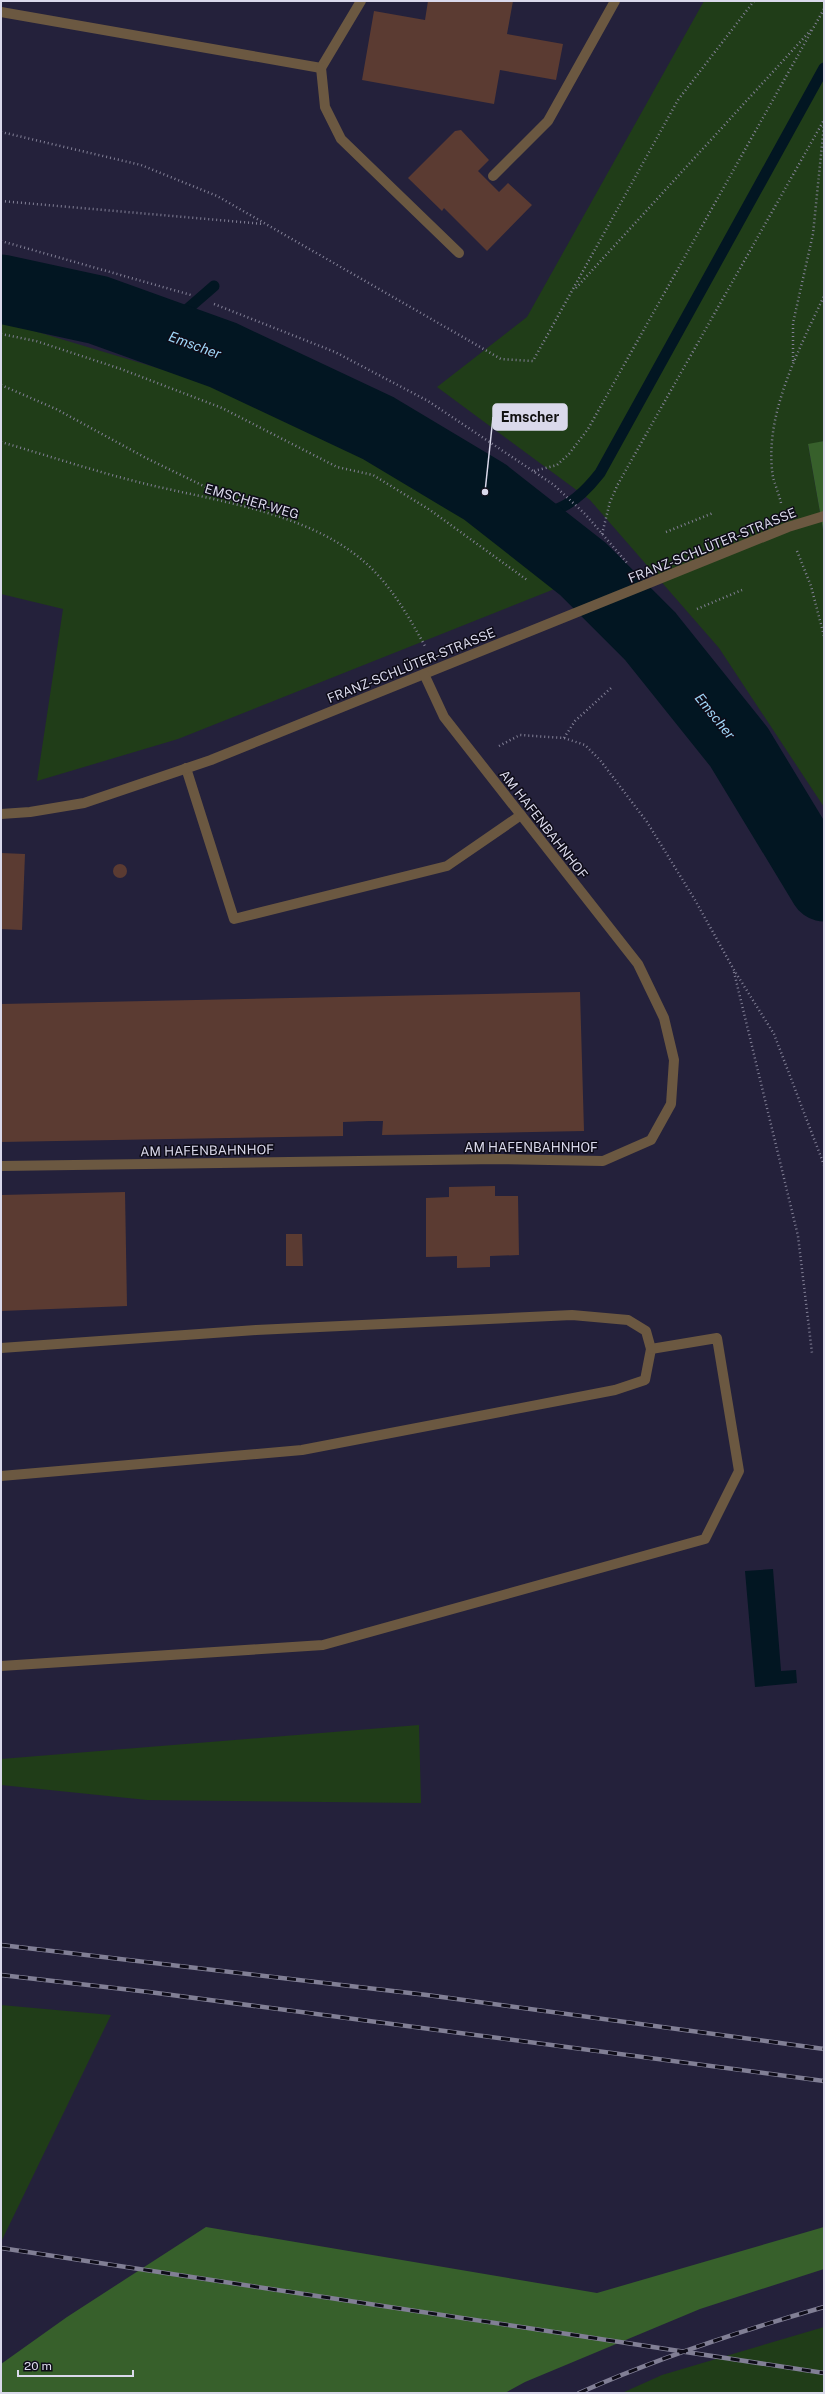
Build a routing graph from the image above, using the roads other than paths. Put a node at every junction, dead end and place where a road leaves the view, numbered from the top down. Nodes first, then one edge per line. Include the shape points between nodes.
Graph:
1 (361, 1) edge
2 (615, 1) edge
3 (1, 12) edge
4 (321, 68) junction
5 (494, 176) dead end
6 (459, 253) dead end
7 (824, 516) edge
8 (424, 674) junction
9 (186, 768) junction
10 (1, 814) edge
11 (520, 815) junction
12 (1, 1166) edge
13 (1, 1348) edge
14 (651, 1349) junction
15 (1, 1476) edge
16 (1, 1666) edge

1 - 4 street
2 - 5 street via 548,121
3 - 4 street
4 - 6 street via 325,107 341,139
7 - 8 street, FRANZ-SCHLÜTER-STRASSE via 788,527
8 - 9 street, FRANZ-SCHLÜTER-STRASSE
8 - 11 street, AM HAFENBAHNHOF via 444,717
9 - 10 street, FRANZ-SCHLÜTER-STRASSE via 84,802 30,812
9 - 11 street via 234,919 448,866
11 - 12 street, AM HAFENBAHNHOF via 638,964 664,1018 674,1060 671,1104 651,1140 603,1161 499,1159
13 - 14 street via 256,1330 572,1315 628,1320 646,1331
14 - 15 street via 645,1380 615,1390 302,1450
14 - 16 street via 717,1338 739,1471 705,1539 323,1645

